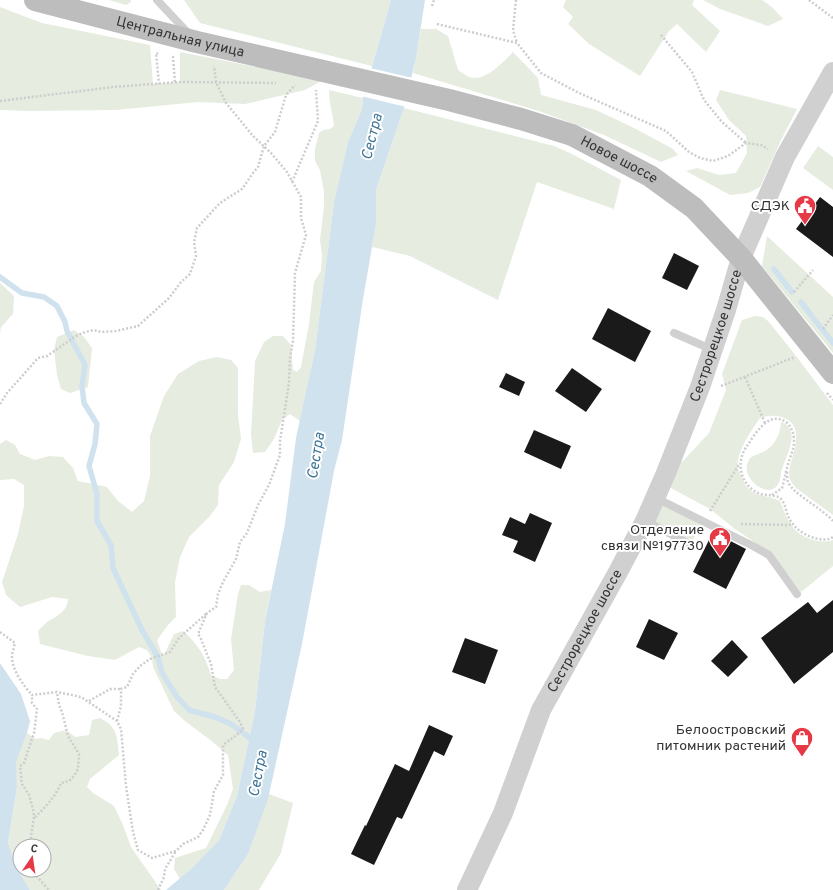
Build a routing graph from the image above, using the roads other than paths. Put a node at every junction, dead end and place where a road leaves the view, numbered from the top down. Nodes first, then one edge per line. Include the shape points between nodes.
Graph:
1 (35, 0) edge
2 (156, 0) edge
3 (206, 44) junction
4 (833, 72) edge
5 (321, 77) joint
6 (741, 258) junction
7 (674, 333) dead end
8 (713, 350) junction
9 (833, 373) edge
10 (655, 498) junction
11 (645, 521) junction
12 (691, 545) dead end
13 (797, 594) dead end
14 (467, 890) edge

1 - 3 main road, Центральная улица
2 - 3 lane
3 - 5 main road, Центральная улица
4 - 6 street, Сестрорецкое шоссе via 785,157
5 - 6 main road, Новое шоссе via 449,100 572,135 650,176 694,208
6 - 8 street, Сестрорецкое шоссе
6 - 9 main road, Новое шоссе
7 - 8 lane
8 - 10 street, Сестрорецкое шоссе
10 - 11 street, Сестрорецкое шоссе
10 - 13 lane via 769,555
11 - 12 lane
11 - 14 street, Сестрорецкое шоссе via 541,710 503,813

